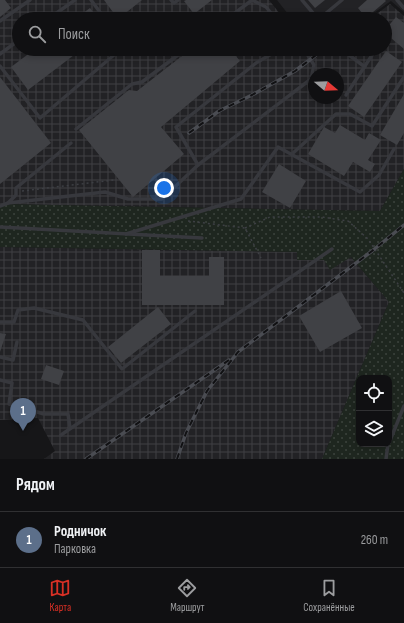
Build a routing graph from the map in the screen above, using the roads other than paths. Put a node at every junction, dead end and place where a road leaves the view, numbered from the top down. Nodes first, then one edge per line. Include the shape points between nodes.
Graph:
1 (30, 0) edge
2 (75, 0) edge
3 (91, 0) edge
4 (171, 0) edge
5 (178, 0) edge
6 (302, 0) edge
7 (342, 0) edge
8 (397, 0) edge
9 (404, 8) edge
10 (58, 12) edge
11 (100, 12) edge
12 (236, 12) edge
13 (270, 12) edge
14 (313, 12) edge
15 (327, 12) edge
16 (0, 20) edge
17 (12, 45) edge
18 (0, 54) edge
19 (113, 56) edge
20 (177, 56) edge
21 (268, 56) edge
22 (308, 56) edge
23 (350, 56) edge
24 (372, 56) edge
25 (0, 66) edge
26 (365, 67) junction
27 (404, 77) edge
28 (346, 95) dead end
29 (76, 129) dead end
30 (71, 143) dead end
31 (394, 149) dead end
32 (292, 154) junction
33 (198, 165) junction
34 (8, 203) junction
35 (0, 206) edge
36 (0, 227) edge
37 (126, 234) junction
38 (202, 238) dead end
39 (332, 249) dead end
40 (195, 311) dead end
41 (0, 322) edge
42 (17, 342) dead end
43 (0, 357) edge
44 (0, 380) edge
45 (404, 406) edge
46 (70, 428) junction
47 (61, 435) dead end
48 (392, 436) edge
49 (388, 447) edge
50 (386, 459) edge

1 - 16 lane
2 - 10 lane
3 - 11 lane
4 - 5 lane via 174,3
6 - 14 lane
7 - 15 lane
8 - 9 lane
12 - 13 lane via 252,0
17 - 18 lane
19 - 25 lane via 40,118
20 - 29 lane via 142,82 132,84
21 - 33 lane via 176,127
22 - 33 lane via 314,65 311,78
23 - 26 lane
24 - 26 lane
26 - 28 lane
27 - 32 lane via 372,126 350,114 336,114
30 - 34 lane via 16,188 16,195
31 - 32 lane via 379,175 360,192
32 - 37 lane via 278,147 241,198
33 - 34 lane via 162,199 128,199 105,192
34 - 35 lane
36 - 37 lane
37 - 38 lane
39 - 46 lane
40 - 41 lane via 122,369 83,320 34,308 18,310 14,322
42 - 43 lane via 13,360
44 - 46 lane via 12,383 9,404 44,414 68,414
45 - 48 lane
46 - 47 lane
49 - 50 lane

